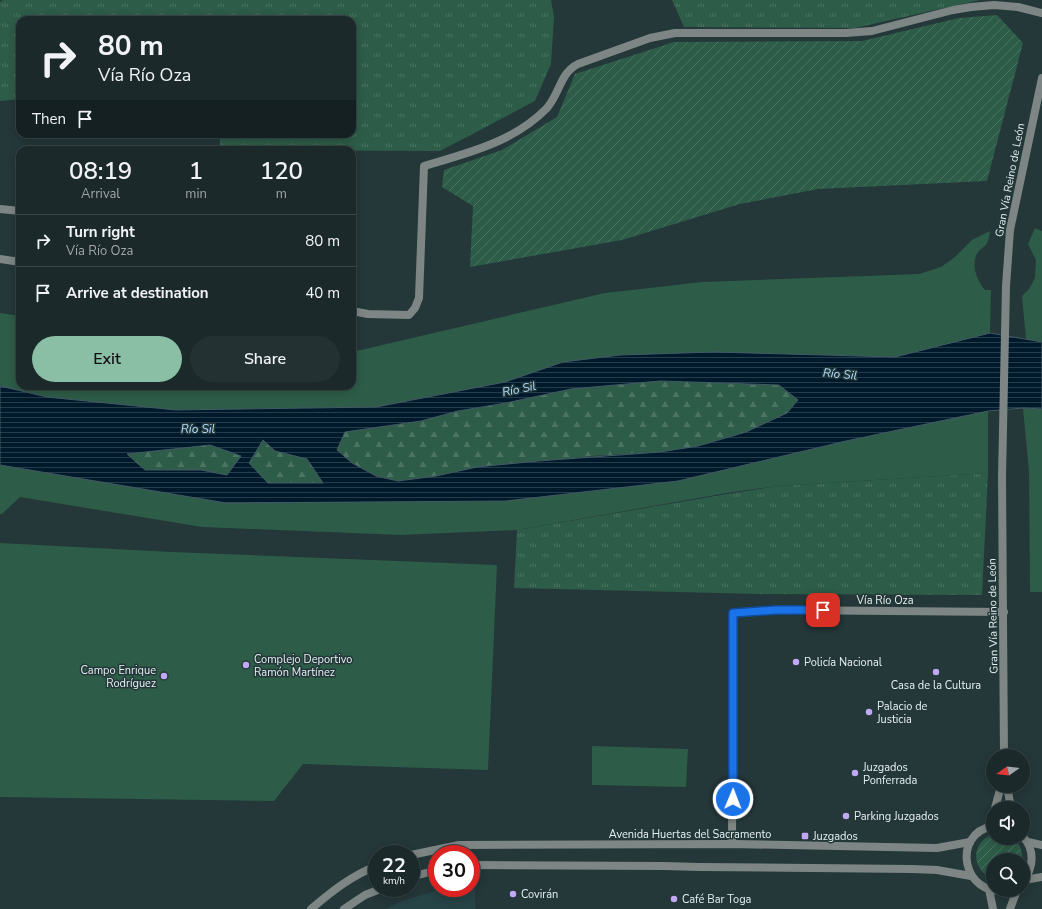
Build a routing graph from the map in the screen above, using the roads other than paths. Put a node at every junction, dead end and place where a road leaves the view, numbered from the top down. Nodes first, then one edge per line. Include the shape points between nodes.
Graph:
1 (1042, 13) edge
2 (1042, 78) edge
3 (0, 209) edge
4 (16, 211) edge
5 (0, 259) edge
6 (16, 261) edge
7 (356, 312) edge
8 (1004, 612) junction
9 (1004, 749) edge
10 (986, 829) edge
11 (1030, 840) edge
12 (970, 842) junction
13 (732, 844) junction
14 (1028, 845) edge
15 (1042, 845) edge
16 (420, 852) edge
17 (480, 865) edge
18 (368, 869) edge
19 (1030, 869) edge
20 (971, 876) junction
21 (1042, 877) edge
22 (1030, 879) edge
23 (986, 888) edge
24 (368, 894) edge
25 (991, 897) edge
26 (1014, 897) edge
27 (311, 909) edge
28 (344, 909) edge
29 (993, 909) edge
30 (1010, 909) edge

1 - 7 street via 994,5 953,10 872,31 676,33 650,38 571,67 551,103 527,126 492,145 424,166 419,298 415,308 409,315
2 - 8 street, Gran Vía Reino de León via 1010,230 1006,286 1002,476
3 - 4 street
5 - 6 street
8 - 9 street, Gran Vía Reino de León
8 - 13 street, Vía Río Oza via 776,610 733,613
10 - 12 street via 978,832
11 - 15 street
12 - 13 street, Avenida Huertas del Sacramento via 937,848
12 - 20 street via 966,859
13 - 16 street, Avenida Huertas del Sacramento via 459,845
14 - 19 street via 1032,856
17 - 20 street via 912,869
18 - 27 street via 336,887
20 - 23 street
21 - 22 street
24 - 28 street
25 - 29 street
26 - 30 street

